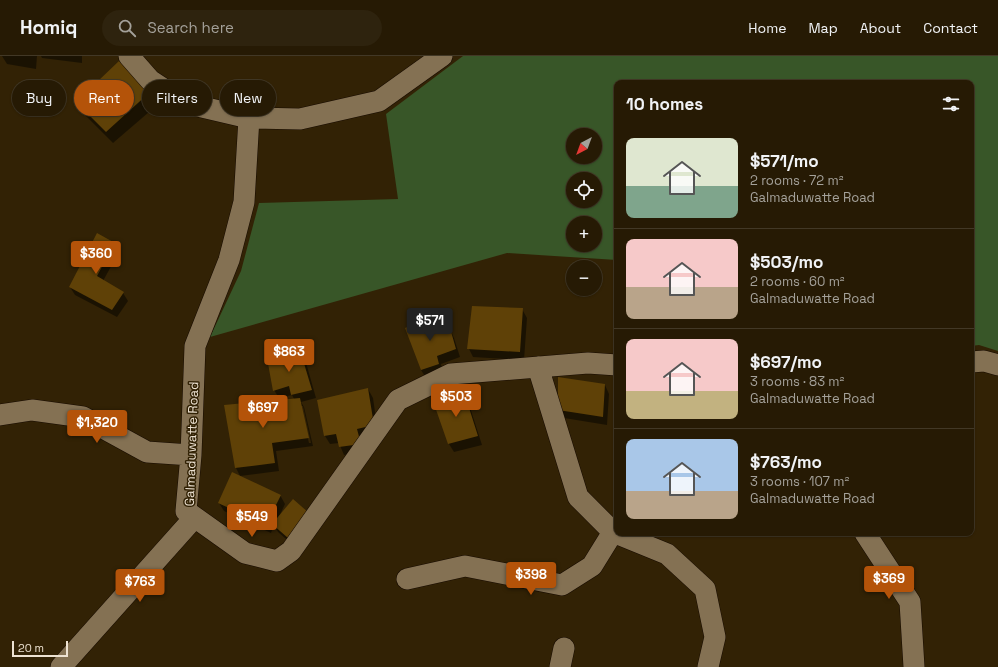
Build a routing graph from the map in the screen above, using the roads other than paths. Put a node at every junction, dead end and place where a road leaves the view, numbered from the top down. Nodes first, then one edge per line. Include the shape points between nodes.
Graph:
1 (129, 56) edge
2 (442, 56) edge
3 (249, 118) junction
4 (974, 362) edge
5 (614, 365) edge
6 (998, 365) edge
7 (538, 367) junction
8 (0, 415) edge
9 (191, 455) junction
10 (194, 518) junction
11 (612, 532) joint
12 (622, 536) edge
13 (867, 536) edge
14 (407, 579) dead end
15 (61, 667) edge
16 (708, 667) edge
17 (914, 667) edge

1 - 3 street via 150,80 185,103
2 - 3 street via 379,101 300,120
3 - 9 street, Galmaduwatte Road via 244,202 229,260 195,346
4 - 6 street via 984,361
5 - 7 street, Galmaduwatte Road via 588,363
7 - 10 street, Galmaduwatte Road via 451,374 398,400 291,551 278,561 245,553
7 - 11 street via 578,497
8 - 9 street via 32,410 82,417 147,452
9 - 10 street, Galmaduwatte Road via 186,511
10 - 15 street
11 - 14 street via 592,566 562,585 464,566
12 - 16 street via 667,554 705,590 715,637
13 - 17 street via 910,602

